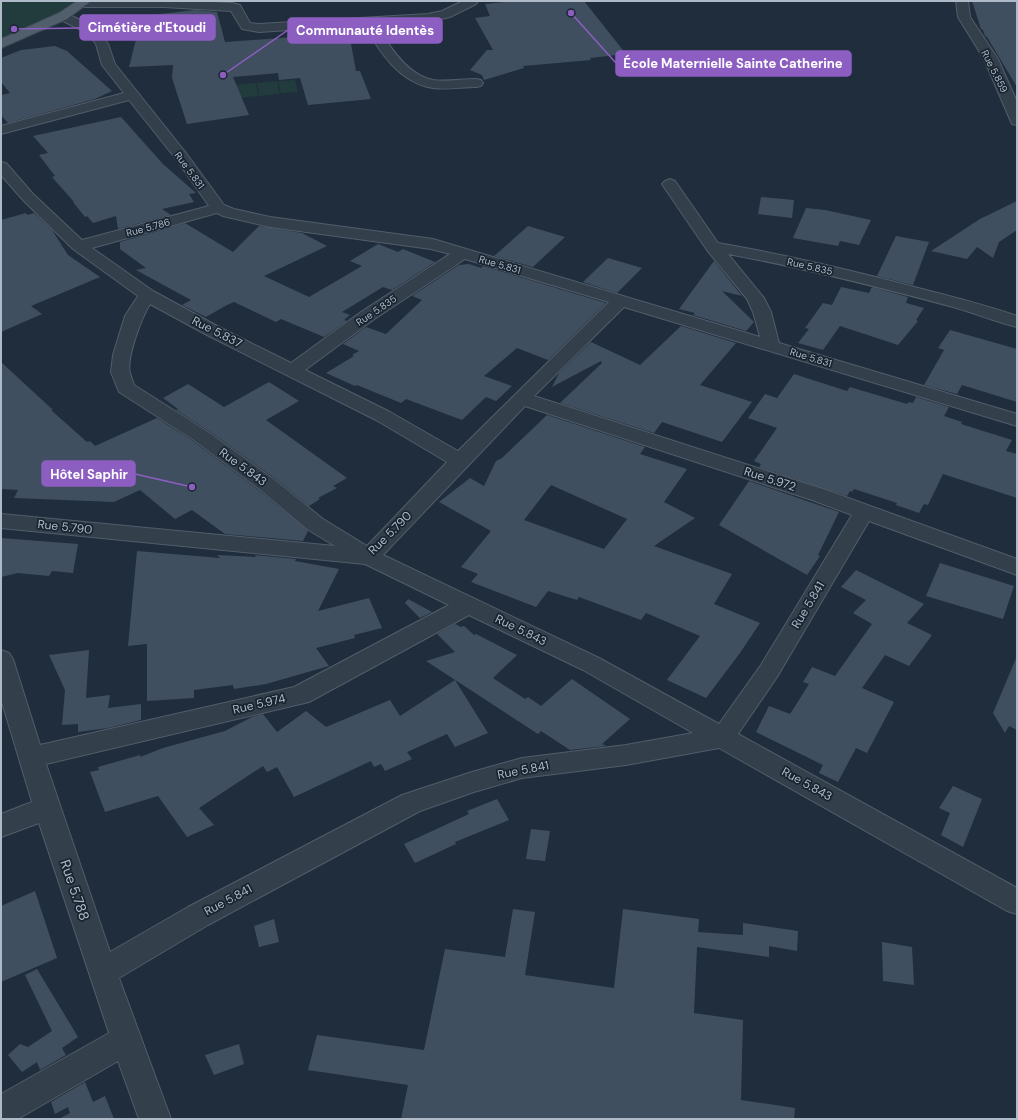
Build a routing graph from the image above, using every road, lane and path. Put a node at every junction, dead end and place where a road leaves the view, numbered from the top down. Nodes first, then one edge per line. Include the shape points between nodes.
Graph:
1 (472, 1) edge
2 (962, 1) edge
3 (84, 2) edge
4 (63, 16) junction
5 (369, 22) junction
6 (1, 44) edge
7 (476, 83) dead end
8 (132, 95) junction
9 (1017, 121) edge
10 (1, 130) edge
11 (1, 166) edge
12 (670, 184) dead end
13 (218, 208) junction
14 (79, 246) junction
15 (713, 247) junction
16 (462, 254) junction
17 (147, 295) junction
18 (621, 300) junction
19 (1017, 322) edge
20 (772, 345) junction
21 (293, 370) junction
22 (521, 398) junction
23 (1017, 420) edge
24 (459, 460) junction
25 (864, 512) junction
26 (1, 521) edge
27 (369, 557) junction
28 (1017, 567) edge
29 (469, 605) junction
30 (1, 659) edge
31 (723, 737) junction
32 (31, 757) junction
33 (47, 808) junction
34 (1, 826) edge
35 (1017, 902) edge
36 (102, 972) junction
37 (127, 1038) junction
38 (1, 1111) edge
39 (155, 1119) edge

1 - 5 street via 437,17
2 - 9 street, Rue 5.859 via 964,17 991,59
3 - 4 main road
3 - 5 street via 232,7 236,8 246,26 251,27
4 - 6 main road
4 - 8 street, Rue 5.831 via 97,37 109,65
5 - 7 street via 390,55 411,75 420,80 439,84
8 - 10 street
8 - 13 street, Rue 5.831
11 - 14 street, Rue 5.837 via 28,198
12 - 15 street
13 - 14 street, Rue 5.786
13 - 16 street, Rue 5.831 via 270,222 434,244
14 - 17 street, Rue 5.837
15 - 19 street, Rue 5.835 via 845,274 993,313
15 - 20 street via 755,298
16 - 18 street, Rue 5.831
16 - 21 street, Rue 5.835 via 367,316
17 - 21 street, Rue 5.837
17 - 27 street, Rue 5.843 via 134,316 122,355 120,372 126,388 201,436 315,524
18 - 20 street, Rue 5.831
18 - 22 street, Rue 5.790
20 - 23 street, Rue 5.831
21 - 24 street, Rue 5.837 via 383,416
22 - 24 street, Rue 5.790
22 - 25 street, Rue 5.972
24 - 27 street, Rue 5.790
25 - 28 street, Rue 5.972
25 - 31 street, Rue 5.841 via 769,671
26 - 27 street, Rue 5.790
27 - 29 street, Rue 5.843
29 - 31 street, Rue 5.843 via 591,664
29 - 32 street, Rue 5.974 via 300,695
30 - 32 street, Rue 5.788
31 - 35 street, Rue 5.843
31 - 36 street, Rue 5.841 via 626,755 522,768 411,803 198,916
32 - 33 street, Rue 5.788
33 - 34 street
33 - 36 street, Rue 5.788
36 - 37 street, Rue 5.788
37 - 38 street
37 - 39 street, Rue 5.788

